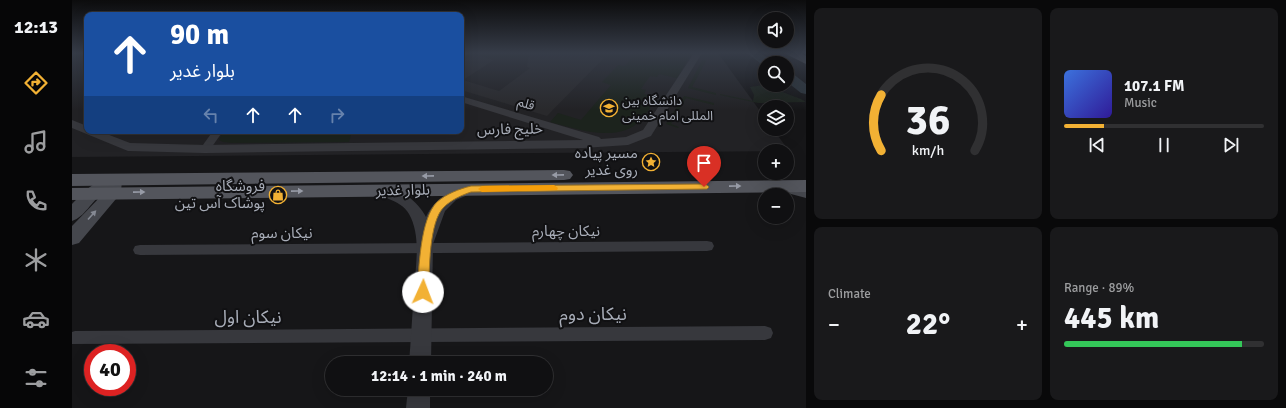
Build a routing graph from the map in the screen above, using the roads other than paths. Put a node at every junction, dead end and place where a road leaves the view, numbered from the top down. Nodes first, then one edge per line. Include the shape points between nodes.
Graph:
1 (686, 72) edge
2 (464, 101) edge
3 (72, 124) edge
4 (84, 129) edge
5 (96, 134) edge
6 (216, 134) edge
7 (605, 143) junction
8 (205, 149) junction
9 (806, 172) edge
10 (758, 173) edge
11 (794, 176) edge
12 (72, 180) edge
13 (758, 180) edge
14 (786, 180) edge
15 (788, 180) edge
16 (113, 186) junction
17 (806, 186) edge
18 (471, 189) junction
19 (379, 190) junction
20 (92, 193) junction
21 (806, 193) edge
22 (72, 194) edge
23 (72, 215) edge
24 (72, 238) edge
25 (707, 246) dead end
26 (425, 248) junction
27 (140, 250) dead end
28 (765, 333) dead end
29 (421, 336) junction
30 (75, 338) dead end
31 (420, 356) edge
32 (419, 396) edge
33 (418, 408) edge

1 - 7 street, خلیج فارس via 647,133 628,141
2 - 7 street, قلم
3 - 4 street, خلیج فارس
5 - 8 street, خلیج فارس via 128,147
6 - 8 street
7 - 8 street, خلیج فارس
9 - 11 main road, بلوار غدیر
10 -> 16 main road, بلوار غدیر
12 - 16 main road, بلوار غدیر
18 -> 13 main road, بلوار غدیر
14 - 21 main road
15 - 17 main road, بلوار غدیر
16 -> 19 main road, بلوار غدیر
16 - 20 main road, بلوار غدیر
24 -> 16 main road
18 - 19 main road, بلوار غدیر
18 - 26 street via 459,192 441,204 435,212
19 - 26 street via 402,198 411,205 421,223
20 - 22 main road, بلوار غدیر
20 - 23 main road
25 - 26 street, نیکان چهارم
26 - 27 street, نیکان سوم
26 - 29 street
28 - 29 street, نیکان دوم
29 - 30 street, نیکان اول
29 - 31 street
32 - 33 street

